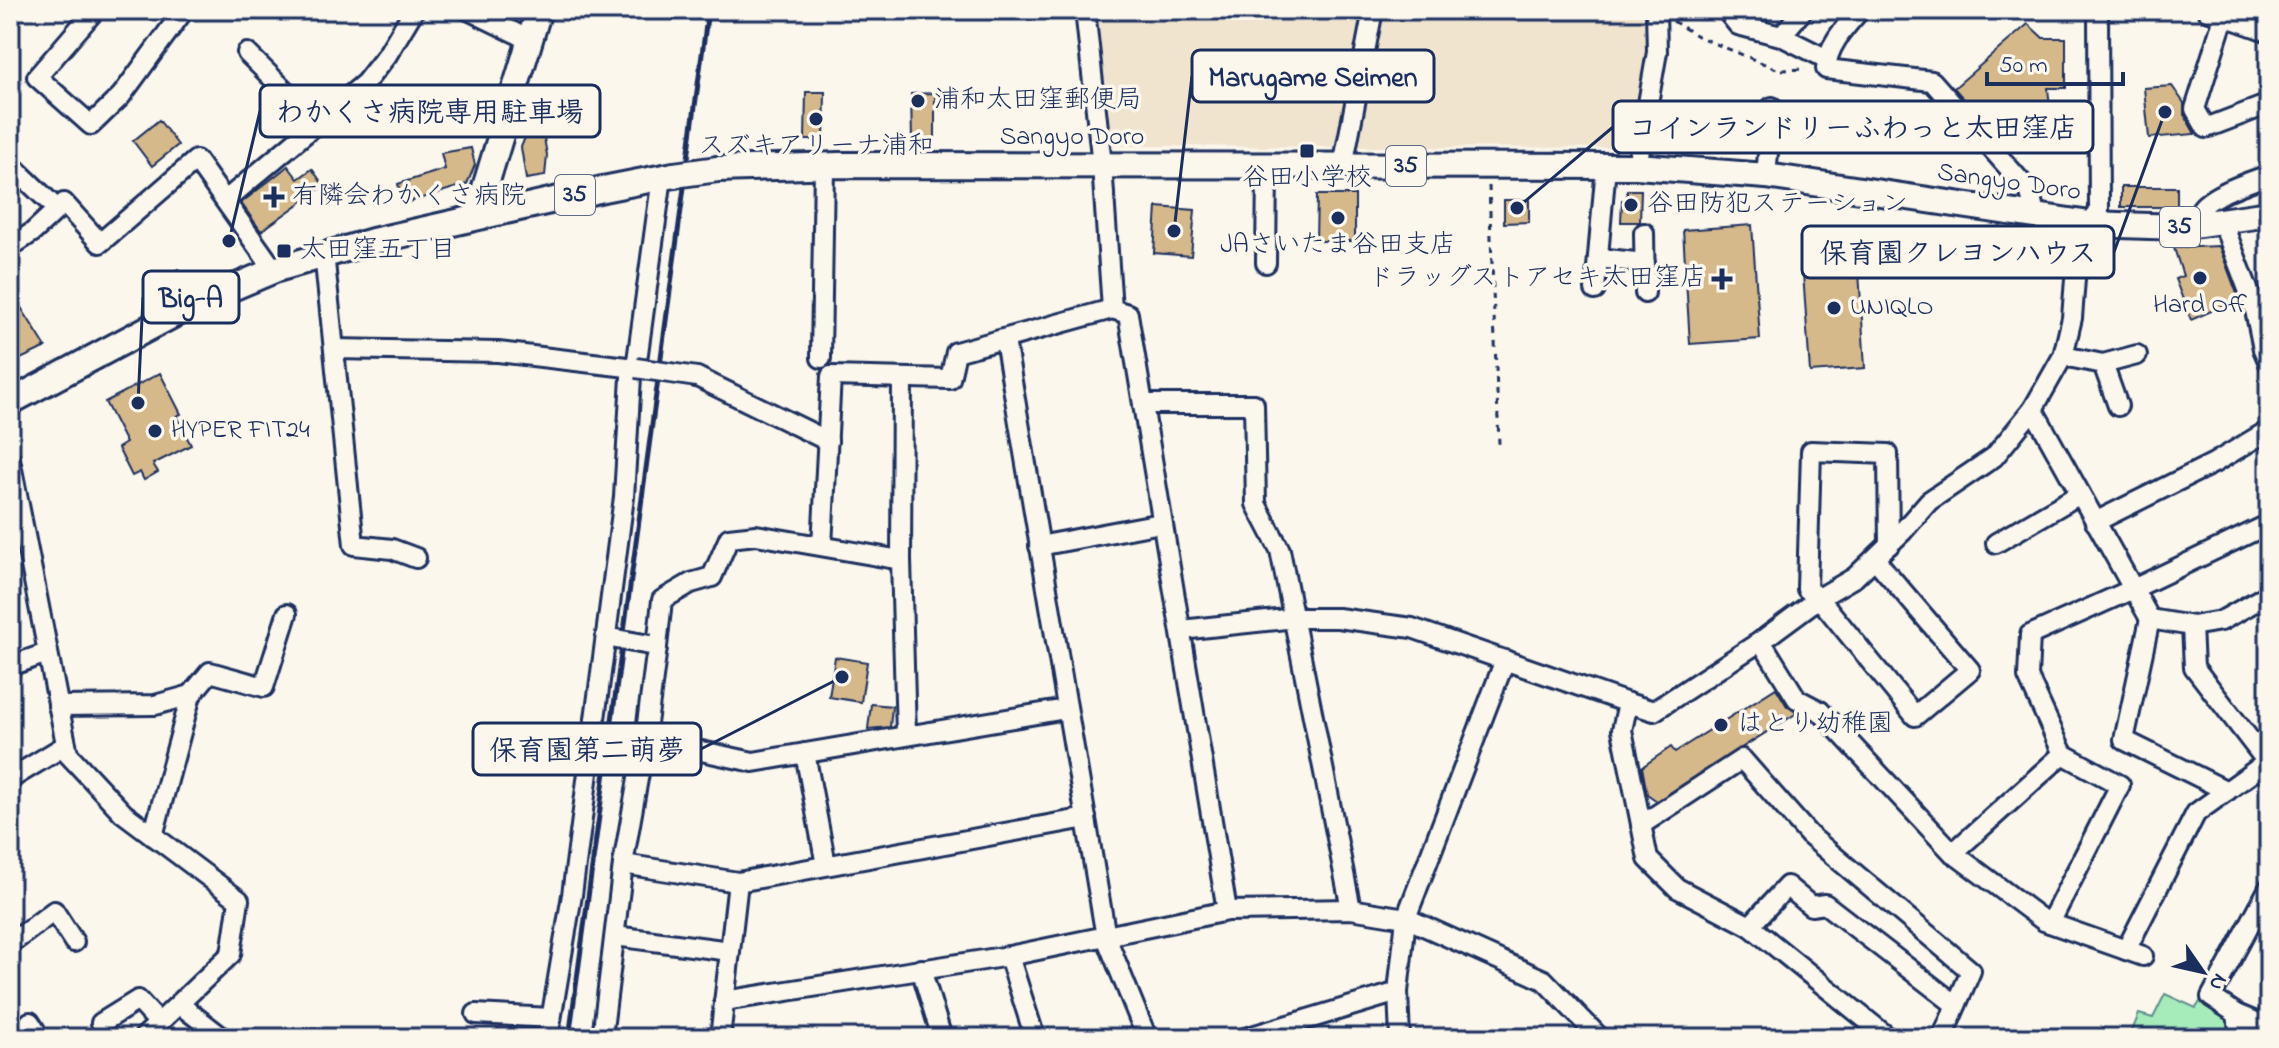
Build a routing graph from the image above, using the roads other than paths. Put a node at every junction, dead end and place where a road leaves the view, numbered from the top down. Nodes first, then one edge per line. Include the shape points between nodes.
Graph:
1 (95, 10) edge
2 (184, 10) edge
3 (414, 10) edge
4 (468, 10) edge
5 (539, 10) edge
6 (1085, 10) edge
7 (1373, 10) edge
8 (1656, 10) edge
9 (1726, 10) edge
10 (1803, 10) edge
11 (1860, 10) edge
12 (2098, 10) edge
13 (2216, 13) edge
14 (2269, 32) edge
15 (1781, 36) junction
16 (530, 40) junction
17 (247, 53) dead end
18 (1826, 64) junction
19 (2269, 104) edge
20 (1772, 107) dead end
21 (319, 124) junction
22 (10, 164) edge
23 (1102, 165) junction
24 (824, 166) junction
25 (1343, 166) junction
26 (1606, 166) junction
27 (1637, 166) junction
28 (1267, 168) junction
29 (2269, 175) edge
30 (668, 176) junction
31 (1766, 176) junction
32 (226, 200) junction
33 (57, 209) junction
34 (2269, 214) edge
35 (2035, 215) junction
36 (476, 217) junction
37 (2212, 222) junction
38 (2090, 224) junction
39 (1644, 233) dead end
40 (10, 247) edge
41 (324, 253) junction
42 (1598, 258) junction
43 (1266, 263) dead end
44 (1645, 263) junction
45 (274, 270) junction
46 (1595, 290) dead end
47 (1645, 293) dead end
48 (1120, 312) junction
49 (1005, 340) junction
50 (334, 349) junction
51 (2137, 355) dead end
52 (2063, 356) junction
53 (821, 358) dead end
54 (2269, 363) edge
55 (2103, 364) junction
56 (636, 368) junction
57 (902, 379) junction
58 (10, 402) edge
59 (1143, 404) junction
60 (2118, 406) dead end
61 (2033, 409) junction
62 (2269, 430) edge
63 (828, 441) junction
64 (10, 459) edge
65 (2080, 494) junction
66 (2095, 522) junction
67 (1161, 523) junction
68 (2269, 524) edge
69 (1996, 543) dead end
70 (1889, 545) junction
71 (822, 546) junction
72 (1039, 546) junction
73 (416, 558) dead end
74 (1875, 559) junction
75 (901, 560) junction
76 (2133, 589) junction
77 (2269, 594) edge
78 (1819, 598) junction
79 (287, 614) dead end
80 (1295, 618) junction
81 (2150, 619) junction
82 (2192, 626) junction
83 (1181, 630) junction
84 (610, 638) junction
85 (1761, 641) junction
86 (654, 646) junction
87 (47, 653) junction
88 (1505, 660) junction
89 (10, 666) edge
90 (191, 695) junction
91 (1628, 703) junction
92 (58, 706) junction
93 (1066, 709) junction
94 (906, 735) junction
95 (645, 739) junction
96 (66, 745) junction
97 (805, 753) junction
98 (2063, 754) junction
99 (10, 779) edge
100 (2227, 791) junction
101 (1086, 818) junction
102 (1641, 825) junction
103 (153, 836) junction
104 (1953, 853) junction
105 (623, 864) junction
106 (826, 865) junction
107 (738, 882) junction
108 (2269, 888) edge
109 (1351, 909) junction
110 (1227, 911) junction
111 (1406, 918) junction
112 (2050, 923) junction
113 (1750, 926) junction
114 (10, 932) edge
115 (615, 936) junction
116 (1106, 937) junction
117 (74, 942) dead end
118 (730, 951) junction
119 (1009, 956) junction
120 (921, 969) junction
121 (1398, 992) junction
122 (724, 1001) junction
123 (179, 1004) junction
124 (1956, 1005) junction
125 (476, 1014) dead end
126 (2237, 1014) junction
127 (2269, 1014) edge
128 (551, 1018) junction
129 (101, 1023) dead end
130 (159, 1023) junction
131 (143, 1038) edge
132 (223, 1038) edge
133 (548, 1038) edge
134 (602, 1038) edge
135 (720, 1038) edge
136 (942, 1038) edge
137 (1035, 1038) edge
138 (1147, 1038) edge
139 (1245, 1038) edge
140 (1400, 1038) edge
141 (1600, 1038) edge
142 (1889, 1038) edge
143 (1942, 1038) edge
144 (2240, 1038) edge

1 - 2 street via 37,77 91,125 121,96
3 - 21 street via 365,83
4 - 16 street
5 - 16 main road
6 - 23 street
7 - 25 street
8 - 27 street via 1657,52
9 - 15 street via 1738,25
10 - 15 street
11 - 18 street via 1843,29
12 - 38 street via 2099,211
13 - 14 street
13 - 19 street via 2195,109 2206,128
15 - 18 street
16 - 36 main road
17 - 21 street
18 - 35 street via 1932,81 2030,192
20 - 31 street
21 - 32 street
22 - 33 street
23 - 24 main road, Sangyo Doro / 35
23 - 28 main road, Sangyo Doro / 35
23 - 48 street
24 - 30 main road, Sangyo Doro / 35, bridge
24 - 53 street
25 - 26 main road, Sangyo Doro / 35
25 - 28 main road, Sangyo Doro / 35
26 - 27 main road, Sangyo Doro / 35
26 - 42 street
27 - 31 main road, Sangyo Doro / 35
28 - 43 street
29 - 37 street via 2203,206 2200,212
30 - 36 main road, Sangyo Doro / 35
30 - 56 street
31 - 35 main road, Sangyo Doro / 35
32 - 33 street via 196,160 100,243 64,203
32 - 45 street
33 - 40 street
34 - 37 main road, Sangyo Doro / 35
35 - 38 main road, Sangyo Doro / 35
36 - 41 main road, Sangyo Doro
37 - 38 main road, Sangyo Doro / 35 via 2179,227
37 - 54 street via 2254,305
38 - 52 street via 2078,240 2072,318
39 - 44 street
41 - 45 main road, Sangyo Doro
41 - 50 street
42 - 44 street
42 - 46 street
44 - 47 street
45 - 58 main road, Sangyo Doro via 192,305
48 - 49 street
48 - 59 street
49 - 57 street via 956,352 950,379
49 - 72 street
50 - 56 street via 498,352
50 - 73 street via 354,545
51 - 55 street
52 - 55 street
52 - 61 street
55 - 60 street
56 - 63 street, bridge via 697,377
56 - 84 street via 631,377
57 - 63 street via 831,376
57 - 75 street
59 - 67 street
59 - 80 street via 1254,404 1256,504 1280,550
61 - 65 street
61 - 70 street via 1994,457 1929,501
62 - 66 street
63 - 71 street
64 - 87 street
65 - 66 street
65 - 69 street
66 - 76 street
67 - 72 street
67 - 83 street
68 - 76 street
70 - 74 street
70 - 78 street via 1888,454 1811,451 1807,589
71 - 75 street
71 - 86 street via 756,535 729,538 712,577 662,600
72 - 93 street
74 - 78 street
74 - 78 street via 1970,670 1915,716
75 - 94 street
76 - 81 street
76 - 98 street via 2030,635 2028,677
77 - 82 street via 2221,621
78 - 85 street
79 - 90 street via 264,687 210,672
80 - 83 street
80 - 88 street via 1412,628
80 - 109 street
81 - 82 street
81 - 100 street via 2124,740
82 - 100 street via 2194,667 2267,762
83 - 110 street
84 - 86 street, bridge
84 - 128 street
85 - 91 street via 1654,711
85 - 104 street via 1797,699 1820,711
86 - 95 street
87 - 89 street
87 - 92 street
88 - 91 street
88 - 111 street
90 - 92 street via 155,705
90 - 103 street
91 - 102 street via 1622,730
92 - 96 street
93 - 94 street
93 - 101 street
94 - 97 street
95 - 97 street via 753,762
95 - 105 street
96 - 99 street
96 - 103 street via 68,754 123,813
97 - 106 street
98 - 104 street
98 - 112 street via 2120,785
100 - 112 street via 2196,813 2135,953
101 - 106 street
101 - 116 street
102 - 113 street via 1648,859 1677,888
102 - 124 street via 1742,759 1809,835 1971,971
103 - 123 street via 239,900 231,954
104 - 112 street
105 - 107 street
105 - 115 street
106 - 107 street
107 - 118 street
108 - 126 street via 2211,997
109 - 110 street
109 - 111 street
110 - 116 street
111 - 121 street
111 - 141 street via 1544,980
113 - 124 street via 1787,886 1811,906 1825,904
113 - 142 street
114 - 117 street via 17,939 54,911
115 - 118 street
115 - 134 street
116 - 119 street
116 - 138 street
118 - 122 street
119 - 120 street
119 - 137 street
120 - 122 street
120 - 136 street
121 - 139 street
121 - 140 street
122 - 135 street
123 - 130 street
123 - 132 street
124 - 143 street
125 - 128 street
126 - 127 street via 2263,1025
126 - 144 street
128 - 133 street
129 - 130 street via 138,1000
130 - 131 street

